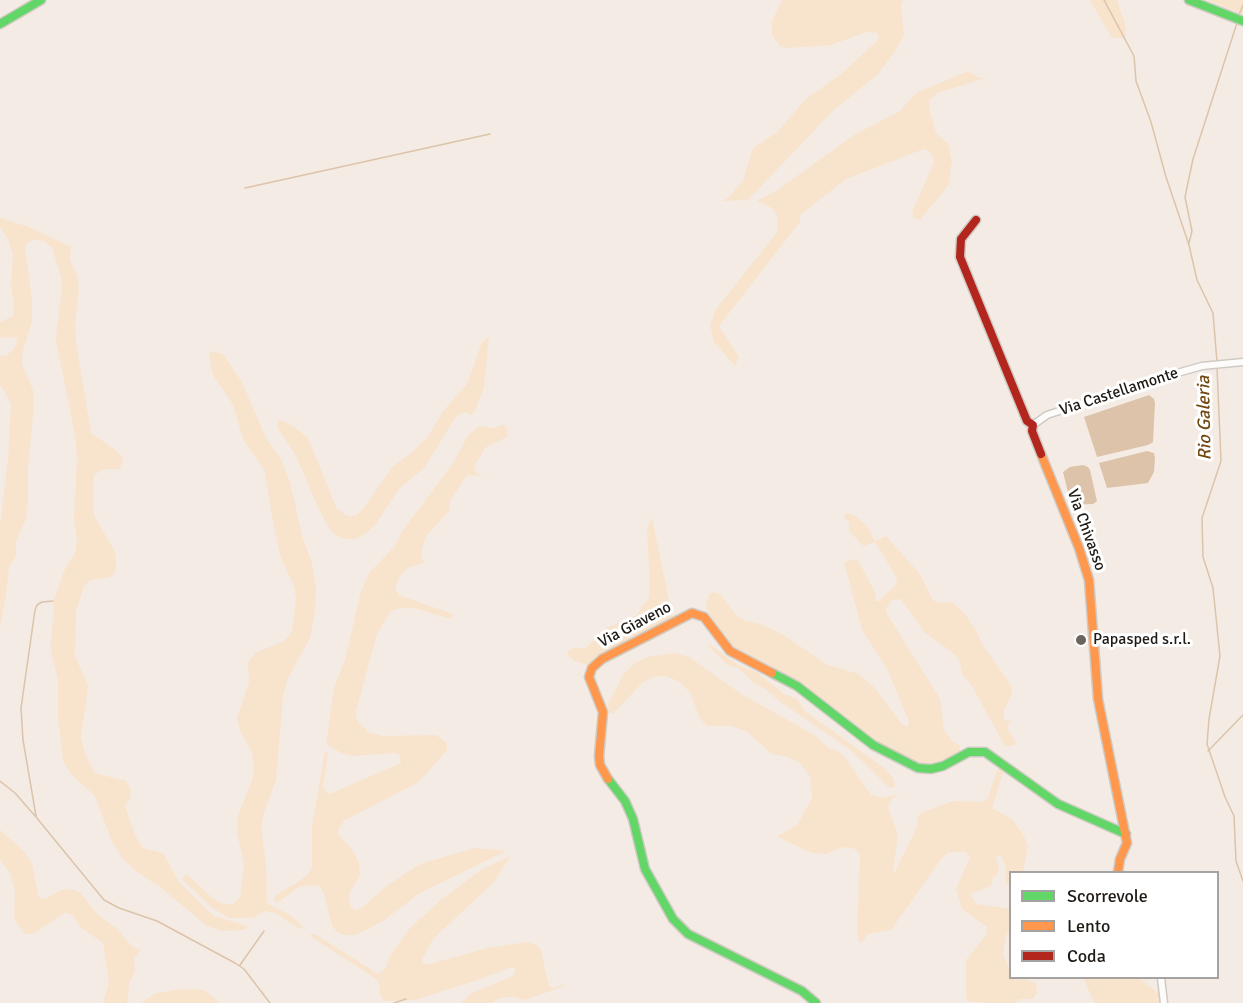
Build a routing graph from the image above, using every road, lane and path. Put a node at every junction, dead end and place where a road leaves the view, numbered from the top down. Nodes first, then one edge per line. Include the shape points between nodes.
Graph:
1 (41, 0) edge
2 (1189, 0) edge
3 (1243, 21) edge
4 (0, 24) edge
5 (976, 220) dead end
6 (1243, 362) edge
7 (1033, 425) junction
8 (1126, 834) junction
9 (1118, 871) edge
10 (1161, 979) edge
11 (816, 1003) edge
12 (1164, 1003) edge

1 - 4 street
2 - 3 street
5 - 7 street, Via Chivasso via 961,239 960,257
6 - 7 street, Via Castellamonte via 1202,366 1163,377 1047,415
7 - 8 street, Via Chivasso via 1089,580 1098,699
8 - 9 street, Via Chivasso
8 - 11 street, Via Giaveno via 1058,804 985,752 969,752 931,770 873,746 797,686 734,653 699,614 685,616 602,659 590,676 603,712 600,765 626,801 645,869 673,919 688,934 802,991
10 - 12 street

